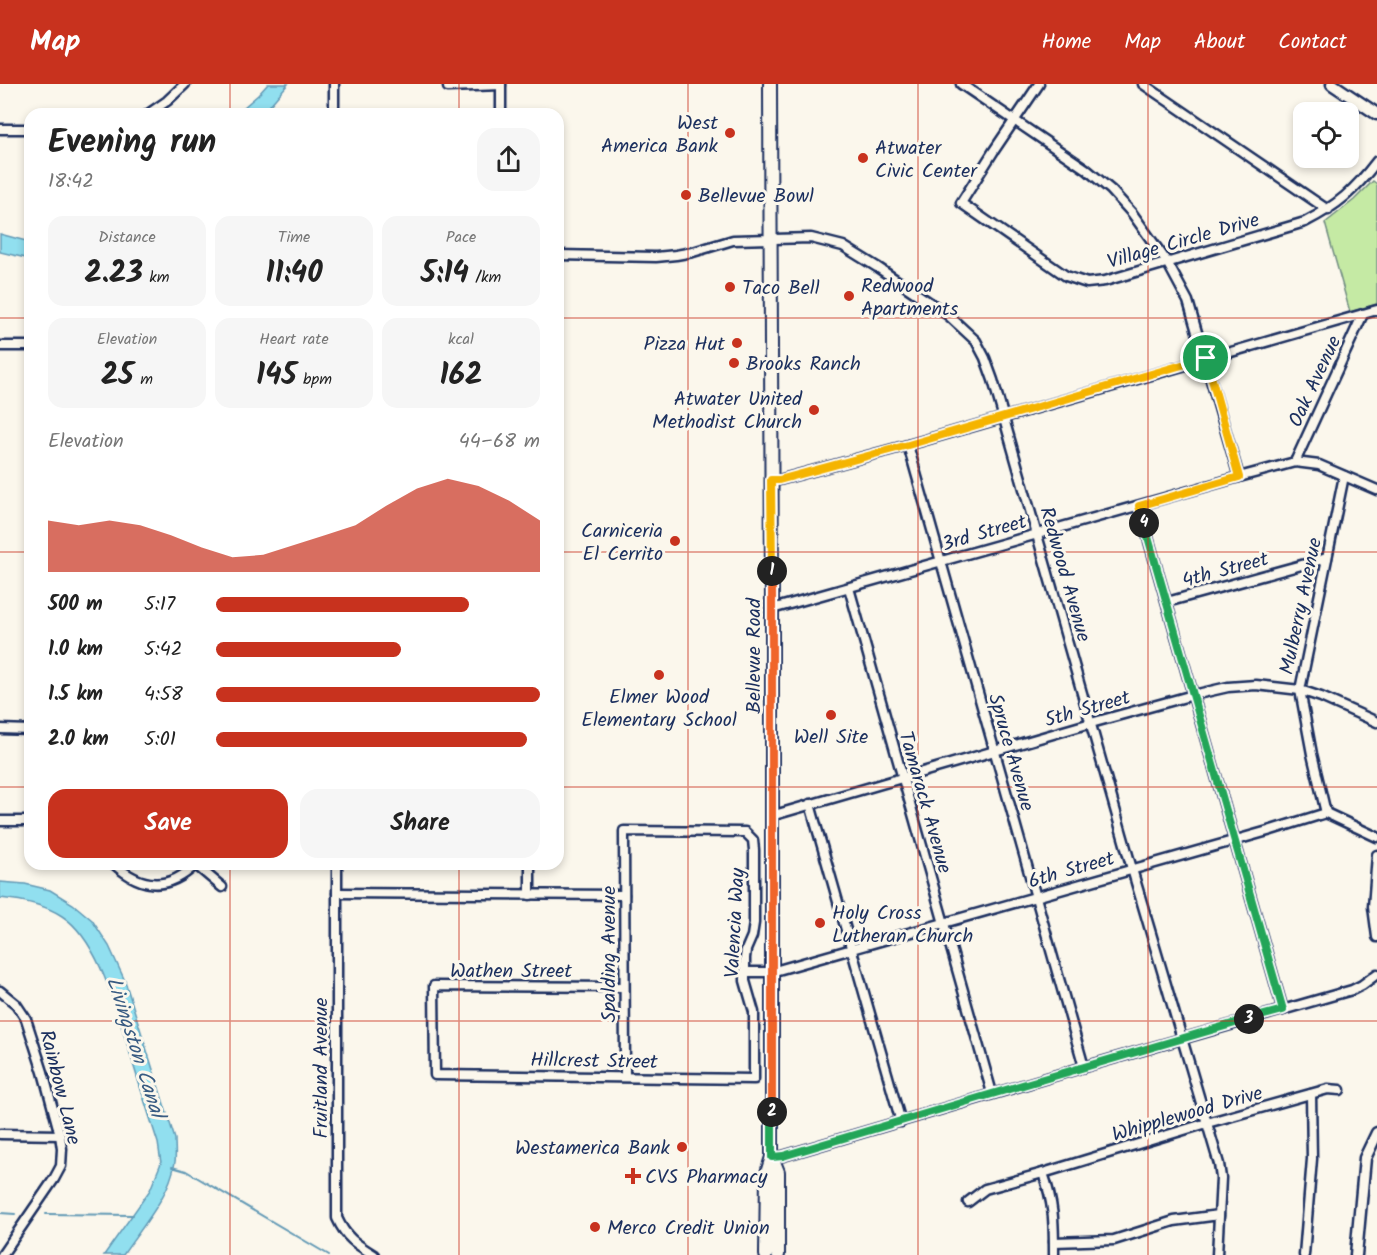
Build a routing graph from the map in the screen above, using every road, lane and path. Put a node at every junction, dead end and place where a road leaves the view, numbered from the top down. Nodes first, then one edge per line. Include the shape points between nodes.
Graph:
1 (334, 84) edge
2 (770, 84) edge
3 (961, 84) edge
4 (1039, 84) edge
5 (1143, 84) edge
6 (1332, 84) edge
7 (180, 85) edge
8 (501, 85) edge
9 (448, 87) dead end
10 (156, 108) edge
11 (334, 108) edge
12 (501, 108) edge
13 (1377, 114) edge
14 (1015, 120) junction
15 (0, 129) edge
16 (24, 129) edge
17 (1377, 161) edge
18 (1328, 210) junction
19 (770, 239) junction
20 (564, 255) edge
21 (1167, 262) junction
22 (1377, 310) edge
23 (1363, 314) junction
24 (0, 346) edge
25 (24, 346) edge
26 (1206, 358) junction
27 (1003, 418) junction
28 (908, 445) junction
29 (1295, 462) junction
30 (1344, 476) junction
31 (1239, 477) junction
32 (771, 480) junction
33 (1377, 490) edge
34 (1139, 506) junction
35 (1037, 534) junction
36 (1327, 558) junction
37 (940, 562) junction
38 (849, 588) junction
39 (1167, 602) junction
40 (772, 609) junction
41 (1300, 690) junction
42 (1193, 695) junction
43 (1377, 722) edge
44 (1091, 723) junction
45 (0, 729) edge
46 (24, 730) edge
47 (995, 751) junction
48 (902, 778) junction
49 (810, 804) junction
50 (1326, 813) junction
51 (771, 816) junction
52 (0, 821) edge
53 (24, 821) edge
54 (624, 831) joint
55 (1377, 837) edge
56 (1235, 841) junction
57 (1377, 855) edge
58 (1132, 869) junction
59 (123, 870) edge
60 (189, 870) edge
61 (202, 870) edge
62 (337, 870) edge
63 (530, 870) edge
64 (222, 887) dead end
65 (337, 893) junction
66 (530, 895) junction
67 (624, 895) junction
68 (1035, 897) junction
69 (943, 924) junction
70 (1377, 937) edge
71 (852, 949) junction
72 (745, 972) junction
73 (771, 972) junction
74 (1377, 974) edge
75 (624, 987) junction
76 (0, 991) edge
77 (1283, 1010) junction
78 (1182, 1039) junction
79 (1084, 1066) junction
80 (435, 1075) joint
81 (625, 1077) junction
82 (754, 1079) joint
83 (1341, 1090) dead end
84 (992, 1094) junction
85 (1311, 1094) junction
86 (901, 1122) junction
87 (1207, 1123) junction
88 (1377, 1132) edge
89 (0, 1134) edge
90 (60, 1135) junction
91 (772, 1157) junction
92 (1043, 1173) junction
93 (968, 1202) dead end
94 (1220, 1215) junction
95 (1054, 1242) junction
96 (2, 1255) edge
97 (374, 1255) edge
98 (766, 1255) edge
99 (778, 1255) edge
100 (1054, 1255) edge
101 (1217, 1255) edge
102 (1304, 1255) edge
103 (1356, 1255) edge

1 - 11 street
2 - 19 main road, Bellevue Road
3 - 14 street
4 - 14 street
5 - 18 street
6 - 13 street
7 - 10 street
8 - 9 street
8 - 12 street
14 - 21 street via 1111,190
14 - 21 street, Village Circle Drive via 961,203 1066,276 1087,283
15 - 16 street
17 - 18 street, Village Circle Drive via 1359,184
18 - 21 street, Village Circle Drive via 1305,222
19 - 20 street, Redwood Avenue via 734,240 673,256
19 - 27 street, Redwood Avenue via 811,238 843,246 948,315 975,341 985,358
19 - 32 main road, Bellevue Road
21 - 26 street via 1188,301
22 - 23 street
23 - 26 street
23 - 29 street, Oak Avenue
24 - 25 street
26 - 27 street
26 - 31 street
27 - 28 street
27 - 35 street, Redwood Avenue
28 - 32 street
28 - 37 street, Spruce Avenue
29 - 30 street, 3rd Street via 1319,465
29 - 31 street, 3rd Street
30 - 33 street, 3rd Street
30 - 36 street, Mulberry Avenue
31 - 34 street, 3rd Street
32 - 40 main road, Bellevue Road
34 - 35 street, 3rd Street
34 - 39 street
35 - 37 street, 3rd Street
35 - 44 street, Redwood Avenue
36 - 39 street, 4th Street
36 - 41 street, Mulberry Avenue
37 - 38 street, 3rd Street
37 - 47 street, Spruce Avenue
38 - 40 street, 3rd Street
38 - 48 street, Tamarack Avenue
39 - 42 street
40 - 51 main road, Bellevue Road
41 - 42 street, 5th Street via 1256,685
41 - 43 street, 5th Street
41 - 50 street, Mulberry Avenue
42 - 44 street, 5th Street
42 - 56 street
44 - 47 street, 5th Street
44 - 58 street, Redwood Avenue
45 - 46 street
47 - 48 street, 5th Street
47 - 68 street, Spruce Avenue
48 - 49 street, 5th Street
48 - 69 street, Tamarack Avenue
49 - 51 street, 5th Street
49 - 71 street
50 - 55 street
50 - 56 street, 6th Street
51 - 73 main road, Bellevue Road
52 - 53 street
54 - 67 street, Spalding Avenue
54 - 72 street, Valencia Way via 745,832 753,840 754,923
56 - 58 street, 6th Street
56 - 77 street
57 - 70 street via 1373,907
58 - 68 street, 6th Street
58 - 78 street, Redwood Avenue
59 - 60 street via 149,884 180,877
61 - 64 street
62 - 65 street, Fruitland Avenue
63 - 66 street
65 - 66 street
65 - 97 street, Fruitland Avenue via 337,1218 354,1243
66 - 67 street
67 - 75 street, Spalding Avenue
68 - 69 street, 6th Street
68 - 79 street, Spruce Avenue
69 - 71 street, 6th Street
69 - 84 street, Tamarack Avenue
71 - 73 street, 6th Street
71 - 86 street
72 - 73 street, 6th Street
72 - 82 street, Valencia Way via 754,1012
73 - 91 main road, Bellevue Road
74 - 77 street via 1352,990
75 - 80 street, Wathen Street via 434,986
75 - 81 street, Spalding Avenue
76 - 90 street, Rainbow Lane via 26,1019
77 - 78 street
78 - 79 street
78 - 87 street, Redwood Avenue
79 - 84 street
80 - 81 street, Hillcrest Street
81 - 82 street, Hillcrest Street
83 - 85 street, Whipplewood Drive
84 - 86 street
85 - 87 street, Whipplewood Drive
85 - 102 street via 1312,1159
86 - 91 street
87 - 92 street, Whipplewood Drive
87 - 94 street, Redwood Avenue via 1221,1178
88 - 103 street via 1365,1158
89 - 90 street
90 - 96 street, Rainbow Lane via 62,1166
91 - 98 main road, Bellevue Road via 767,1173
91 - 99 main road, Bellevue Road via 778,1172
92 - 93 street, Whipplewood Drive via 986,1189
92 - 95 street via 1050,1193
94 - 95 street via 1174,1221 1114,1240
94 - 101 street, Redwood Avenue
95 - 100 street

